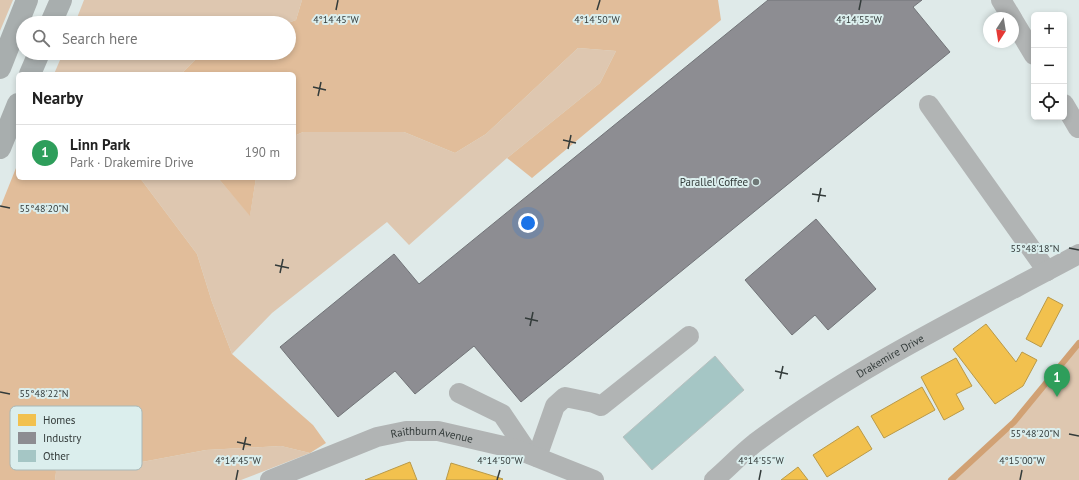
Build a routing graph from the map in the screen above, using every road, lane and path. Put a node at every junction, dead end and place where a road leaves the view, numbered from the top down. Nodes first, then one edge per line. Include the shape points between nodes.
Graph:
1 (27, 0) edge
2 (61, 0) edge
3 (1001, 0) edge
4 (1008, 12) edge
5 (21, 16) edge
6 (54, 16) edge
7 (16, 28) edge
8 (1019, 30) edge
9 (1031, 50) edge
10 (36, 60) edge
11 (0, 68) edge
12 (31, 72) edge
13 (929, 104) dead end
14 (16, 109) edge
15 (1067, 109) edge
16 (1079, 128) edge
17 (0, 148) edge
18 (1079, 254) edge
19 (1047, 271) junction
20 (689, 336) dead end
21 (459, 393) dead end
22 (533, 456) junction
23 (270, 480) edge
24 (594, 480) edge
25 (714, 480) edge

1 - 5 main road
2 - 6 main road
3 - 4 street
7 - 11 main road
8 - 9 street
10 - 12 main road
13 - 19 street
14 - 17 main road
15 - 16 street
18 - 19 street, Drakemire Drive
19 - 25 street, Drakemire Drive via 824,395 754,444
20 - 22 street via 601,406 565,397 555,406
21 - 22 street via 502,414
22 - 23 street, Raithburn Avenue via 516,449 438,431 406,431 377,437
22 - 24 street, Raithburn Avenue

